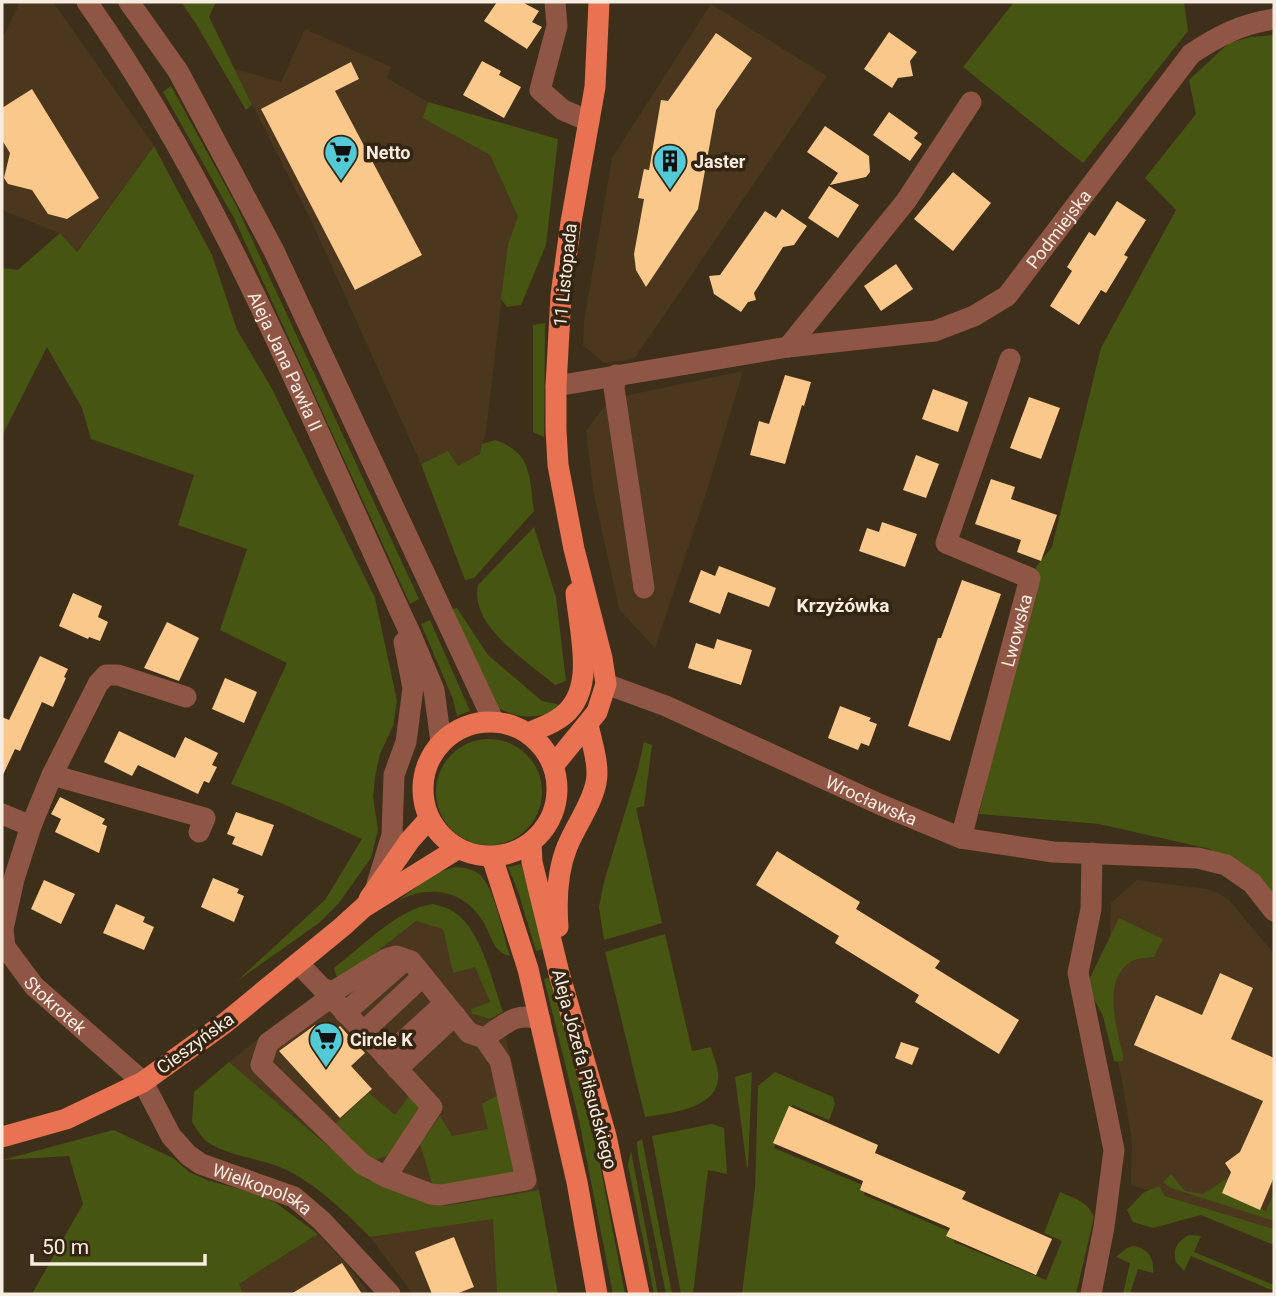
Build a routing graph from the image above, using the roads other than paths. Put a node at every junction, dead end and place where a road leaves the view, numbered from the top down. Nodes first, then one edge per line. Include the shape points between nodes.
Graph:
1 (87, 2) edge
2 (130, 2) edge
3 (555, 2) edge
4 (599, 2) edge
5 (1274, 19) edge
6 (971, 102) dead end
7 (589, 121) junction
8 (788, 347) junction
9 (1010, 359) dead end
10 (616, 375) junction
11 (555, 386) junction
12 (574, 549) junction
13 (645, 588) dead end
14 (391, 593) junction
15 (606, 684) junction
16 (186, 697) dead end
17 (494, 722) junction
18 (588, 724) junction
19 (528, 733) junction
20 (441, 742) junction
21 (553, 766) junction
22 (52, 775) junction
23 (2, 814) edge
24 (429, 819) junction
25 (31, 826) junction
26 (200, 832) dead end
27 (961, 838) junction
28 (531, 843) junction
29 (457, 849) junction
30 (1092, 853) junction
31 (492, 857) junction
32 (370, 898) junction
33 (1274, 911) edge
34 (405, 959) junction
35 (298, 963) junction
36 (559, 973) junction
37 (423, 976) junction
38 (333, 1000) junction
39 (450, 1009) junction
40 (540, 1020) junction
41 (363, 1032) junction
42 (484, 1038) junction
43 (392, 1063) junction
44 (143, 1082) junction
45 (2, 1137) edge
46 (386, 1177) junction
47 (390, 1294) edge
48 (597, 1294) edge
49 (639, 1294) edge
50 (1091, 1294) edge

1 - 14 street, Aleja Jana Pawła II via 159,111 242,265
2 - 17 street, Aleja Jana Pawła II via 178,71 274,251
3 - 7 street via 557,26 540,90 563,110
4 - 7 main road, 11 Listopada via 596,87
5 - 8 street, Podmiejska via 1238,26 1191,54 1007,296 974,316 934,331
6 - 8 street via 906,201
7 - 11 main road, 11 Listopada via 561,295
8 - 10 street, Podmiejska
9 - 27 street, Lwowska via 946,543 1030,578
10 - 11 street, Podmiejska
10 - 13 street via 614,388
11 - 12 main road, 11 Listopada via 558,465
12 - 15 main road, 11 Listopada
12 - 19 main road, 11 Listopada via 585,666 582,687 567,712
14 - 20 street, Aleja Jana Pawła II via 434,690
14 - 32 street via 413,688 406,742 394,775 392,835
15 - 18 main road
15 - 27 street, Wrocławska via 666,706
16 - 22 street, Stokrotek via 106,675
17 - 19 main road
17 - 20 main road via 461,728
18 - 21 main road
18 - 36 main road via 597,780 561,870 556,903
19 - 21 main road
20 - 24 main road via 426,765 422,782
21 - 28 main road via 555,808
22 - 25 street, Stokrotek
22 - 26 street via 205,818
23 - 25 street
24 - 29 main road
24 - 32 main road, Cieszyńska
25 - 44 street, Stokrotek via 3,929 5,947 34,986
27 - 30 street, Wrocławska
28 - 31 main road
28 - 36 main road, Aleja Józefa Piłsudskiego
29 - 31 main road
29 - 32 main road, Cieszyńska
30 - 33 street, Wrocławska via 1198,858 1226,865 1252,883
30 - 50 street via 1091,909 1078,973 1114,1150
31 - 40 main road, Aleja Józefa Piłsudskiego
32 - 35 main road, Cieszyńska
34 - 37 street
34 - 38 street
34 - 38 street via 386,959 334,991
35 - 38 street
35 - 44 main road, Cieszyńska
36 - 49 main road, Aleja Józefa Piłsudskiego via 606,1136
37 - 39 street
37 - 41 street
38 - 41 street
38 - 46 street via 268,1043 261,1065 362,1164
39 - 42 street via 469,1033
39 - 43 street
40 - 42 street via 521,1015
40 - 48 main road, Aleja Józefa Piłsudskiego
41 - 43 street
42 - 46 street via 500,1061 526,1180 441,1195
43 - 46 street via 432,1107
44 - 45 main road, Cieszyńska via 66,1119
44 - 47 street, Wielkopolska via 171,1136 188,1155 201,1164 294,1197

